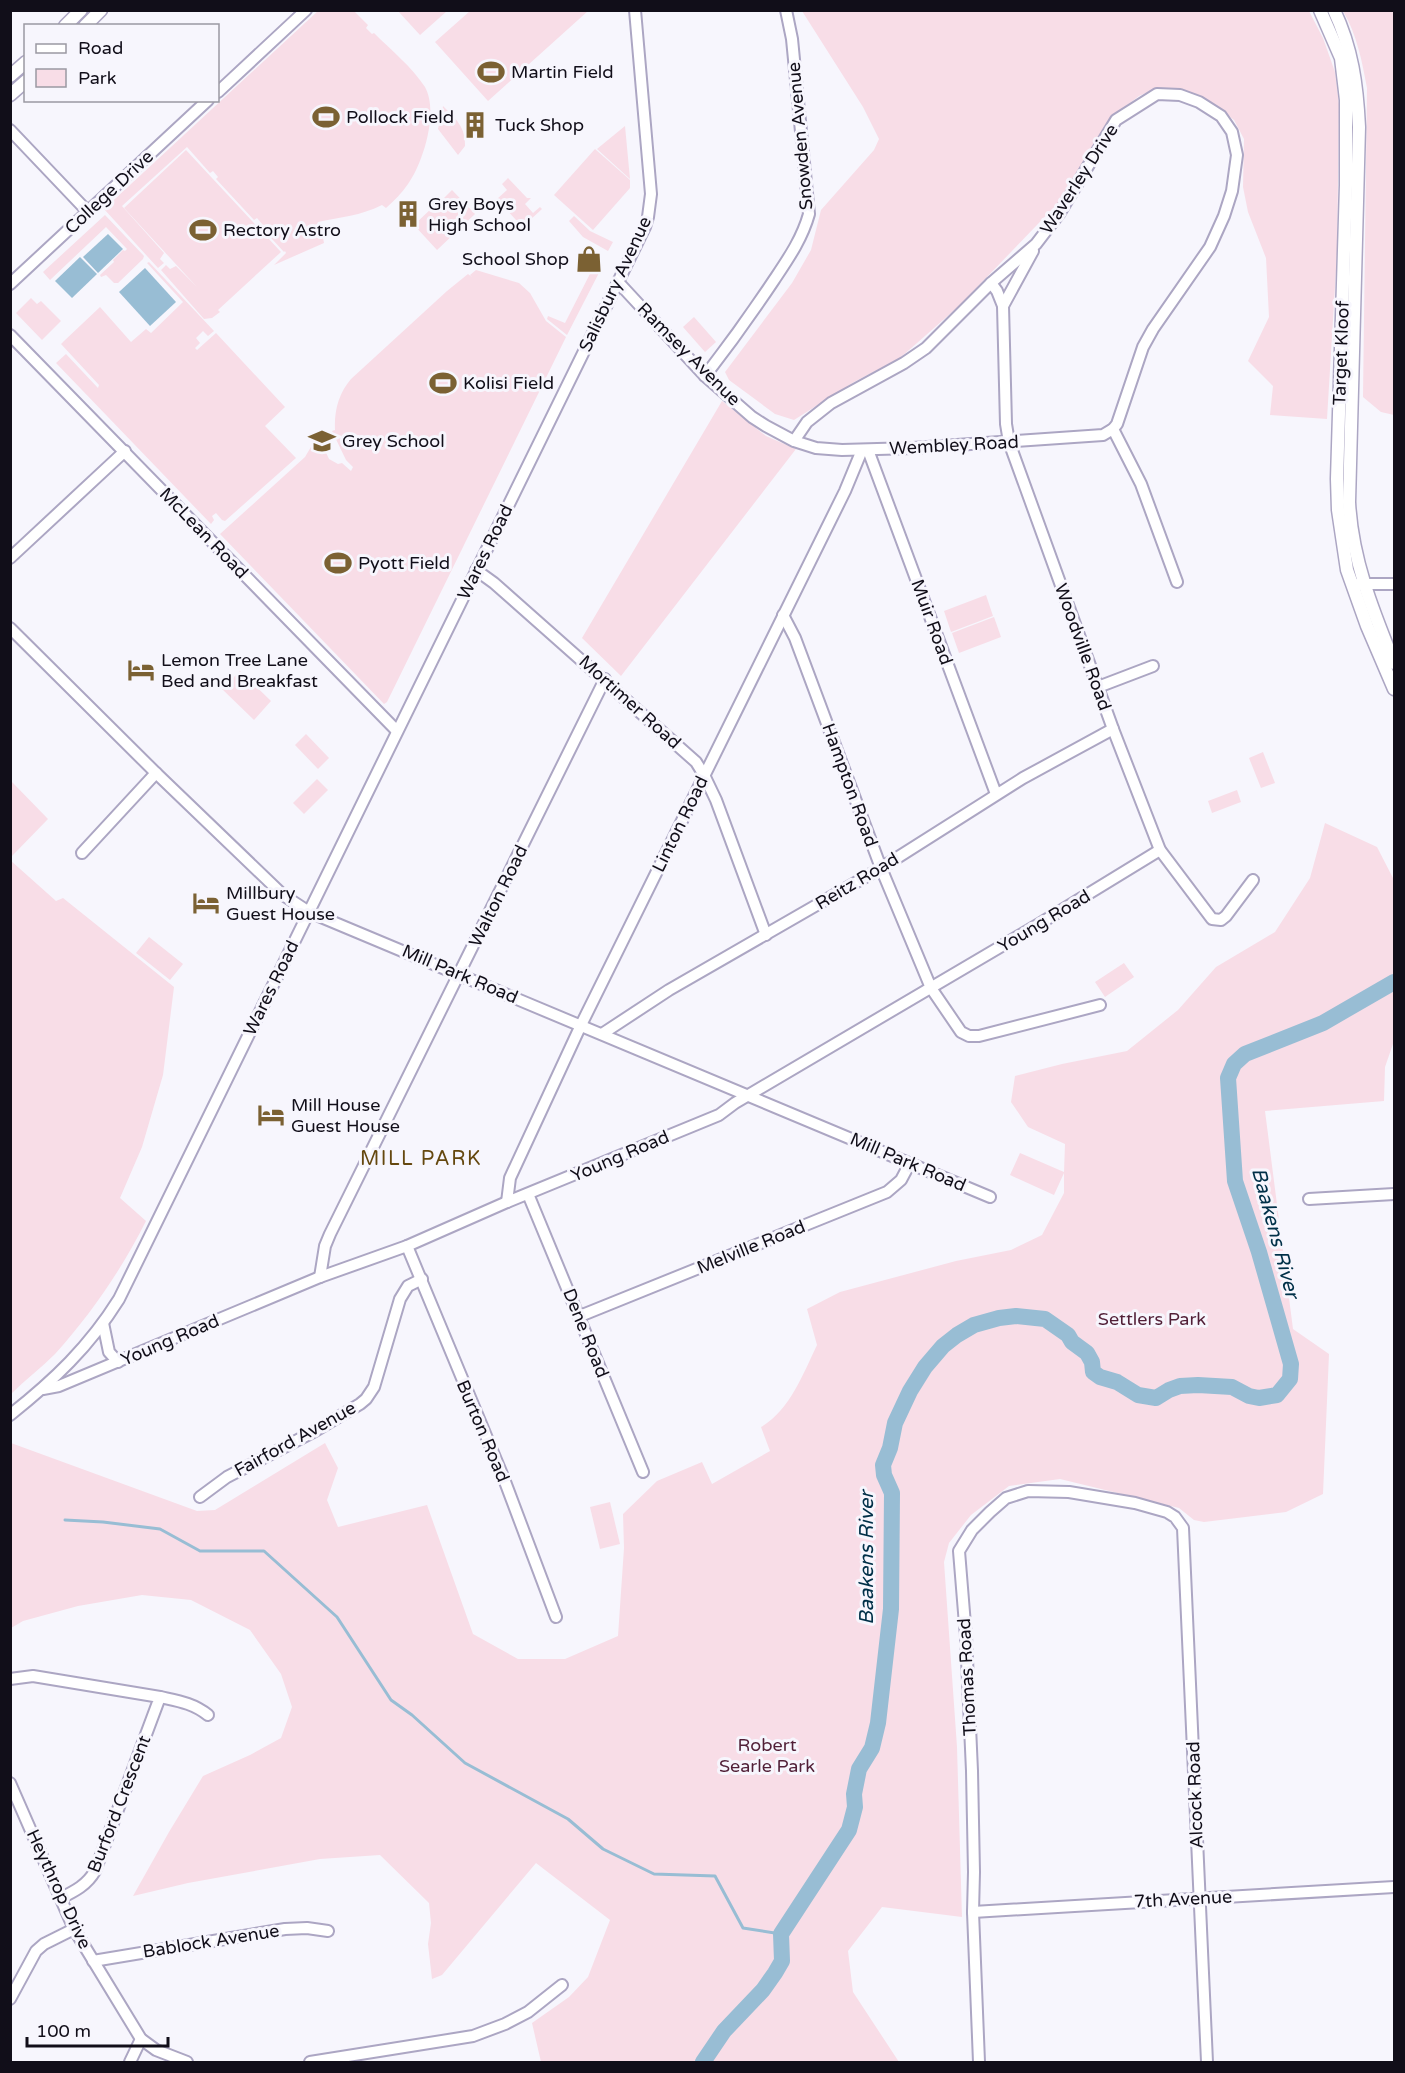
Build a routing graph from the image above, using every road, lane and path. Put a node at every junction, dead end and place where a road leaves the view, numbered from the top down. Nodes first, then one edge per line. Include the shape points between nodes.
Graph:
1 (81, 10) edge
2 (101, 10) edge
3 (306, 10) edge
4 (635, 10) edge
5 (786, 10) edge
6 (1320, 10) edge
7 (1334, 10) edge
8 (67, 24) edge
9 (87, 24) edge
10 (24, 64) edge
11 (10, 76) edge
12 (24, 83) edge
13 (219, 91) edge
14 (10, 95) edge
15 (206, 102) edge
16 (10, 130) edge
17 (88, 212) junction
18 (1036, 244) junction
19 (618, 282) junction
20 (991, 283) junction
21 (10, 284) edge
22 (1002, 306) junction
23 (10, 335) edge
24 (705, 376) junction
25 (1113, 429) junction
26 (1345, 433) junction
27 (794, 441) junction
28 (539, 442) joint
29 (1009, 442) junction
30 (865, 450) junction
31 (125, 451) junction
32 (10, 558) edge
33 (476, 570) junction
34 (1177, 582) dead end
35 (1358, 584) junction
36 (1395, 584) edge
37 (783, 615) junction
38 (10, 628) edge
39 (1395, 663) edge
40 (1153, 666) dead end
41 (605, 679) junction
42 (1098, 687) junction
43 (1395, 690) edge
44 (1113, 729) junction
45 (397, 730) junction
46 (156, 773) junction
47 (704, 775) junction
48 (996, 794) junction
49 (1160, 850) junction
50 (82, 853) dead end
51 (881, 868) junction
52 (1252, 880) dead end
53 (309, 912) junction
54 (766, 934) junction
55 (460, 974) junction
56 (931, 988) junction
57 (1100, 1005) dead end
58 (581, 1025) junction
59 (602, 1034) junction
60 (750, 1095) junction
61 (910, 1163) junction
62 (528, 1194) junction
63 (1395, 1194) edge
64 (990, 1197) dead end
65 (1309, 1199) dead end
66 (507, 1202) junction
67 (407, 1246) junction
68 (320, 1277) junction
69 (422, 1279) junction
70 (580, 1316) junction
71 (103, 1323) junction
72 (118, 1362) junction
73 (43, 1389) junction
74 (10, 1415) edge
75 (644, 1472) dead end
76 (201, 1497) dead end
77 (1183, 1528) joint
78 (556, 1617) dead end
79 (10, 1678) edge
80 (160, 1697) junction
81 (208, 1715) dead end
82 (10, 1783) edge
83 (1395, 1887) edge
84 (61, 1898) junction
85 (1200, 1898) junction
86 (973, 1912) junction
87 (74, 1929) junction
88 (328, 1931) dead end
89 (93, 1961) junction
90 (562, 1985) dead end
91 (10, 1999) edge
92 (141, 2039) junction
93 (130, 2062) edge
94 (187, 2062) edge
95 (310, 2062) edge
96 (979, 2062) edge
97 (1207, 2062) edge

1 - 8 main road
2 - 9 main road
3 - 13 street
4 - 19 street, Salisbury Avenue via 651,194 645,227
5 - 24 street, Snowden Avenue via 809,214 790,255
6 - 26 main road, Target Kloof via 1341,58 1346,100
7 - 26 main road, Target Kloof via 1350,52 1358,105
10 - 11 main road
12 - 14 main road
15 - 17 street, College Drive
16 - 17 street
17 - 21 street, College Drive
18 - 20 street, Waverley Drive
18 - 22 street
18 - 25 street, Waverley Drive via 1065,205 1113,123 1150,97 1165,93 1190,98 1221,116 1232,132 1237,155 1224,216 1210,247 1147,340 1124,409
19 - 24 street, Ramsey Avenue
19 - 28 street, Salisbury Avenue
20 - 22 street
20 - 27 street, Waverley Drive via 926,348 831,404 807,422
22 - 29 street, Woodville Road
23 - 31 street, McLean Road
24 - 27 street, Ramsey Avenue via 760,422
25 - 29 street, Wembley Road via 1103,435
25 - 34 street via 1141,483
26 - 35 main road, Target Kloof via 1338,510 1347,570
27 - 30 street, Wembley Road via 816,448
28 - 33 street, Wares Road
29 - 30 street, Wembley Road
29 - 42 street, Woodville Road
30 - 37 street, Linton Road
30 - 48 street, Muir Road
31 - 32 street
31 - 45 street, McLean Road
33 - 41 street, Mortimer Road
33 - 45 street, Wares Road
35 - 36 street
35 - 39 main road, Target Kloof
35 - 43 main road, Target Kloof via 1367,626
37 - 47 street, Linton Road
37 - 51 street, Hampton Road via 799,648
38 - 46 street, Mill Park Road
40 - 42 street
41 - 47 street, Mortimer Road via 685,751
41 - 55 street, Walton Road
42 - 44 street, Woodville Road
44 - 48 street, Reitz Road
44 - 49 street, Woodville Road
45 - 53 street, Wares Road
46 - 50 street
46 - 53 street, Mill Park Road via 283,895
47 - 54 street, Mortimer Road
47 - 58 street, Linton Road
48 - 51 street, Reitz Road
49 - 52 street, Woodville Road via 1212,919 1226,916
49 - 56 street, Young Road
51 - 54 street, Reitz Road
51 - 56 street, Hampton Road
53 - 55 street, Mill Park Road
53 - 71 street, Wares Road via 129,1278
54 - 59 street, Reitz Road
55 - 58 street, Mill Park Road
55 - 68 street, Walton Road via 330,1234
56 - 57 street, Hampton Road via 961,1032 973,1037
56 - 60 street, Young Road
58 - 59 street, Mill Park Road
58 - 66 street, Linton Road via 510,1178
59 - 60 street, Mill Park Road
60 - 61 street, Mill Park Road
60 - 62 street, Young Road via 719,1114
61 - 64 street, Mill Park Road
61 - 70 street, Melville Road via 901,1180 887,1192
62 - 66 street, Young Road
62 - 70 street, Dene Road
63 - 65 street
66 - 67 street, Young Road
67 - 68 street, Young Road
67 - 69 street, Burton Road
68 - 72 street, Young Road
69 - 76 street, Fairford Avenue via 408,1286 400,1299 374,1387 366,1399 227,1477
69 - 78 street, Burton Road
70 - 75 street, Dene Road
71 - 72 street via 109,1352
71 - 73 street, Wares Road
72 - 73 street, Young Road
73 - 74 street
77 - 85 street, Alcock Road
77 - 86 street, Thomas Road via 1172,1514 1160,1509 1111,1498 1039,1490 1006,1498 975,1525 960,1549 972,1771
79 - 80 street via 33,1676
80 - 81 street via 184,1702
80 - 84 street, Burford Crescent via 95,1871 83,1886
82 - 84 street, Heythrop Drive
83 - 85 street, 7th Avenue
84 - 87 street, Heythrop Drive
85 - 86 street, 7th Avenue
85 - 97 street, Alcock Road
86 - 96 street, Thomas Road
87 - 89 street, Heythrop Drive
87 - 91 street via 36,1951
88 - 89 street, Bablock Avenue via 285,1929
89 - 92 street, Heythrop Drive
90 - 95 street via 528,2012 473,2036
92 - 93 street
92 - 94 street, Heythrop Drive via 156,2050

